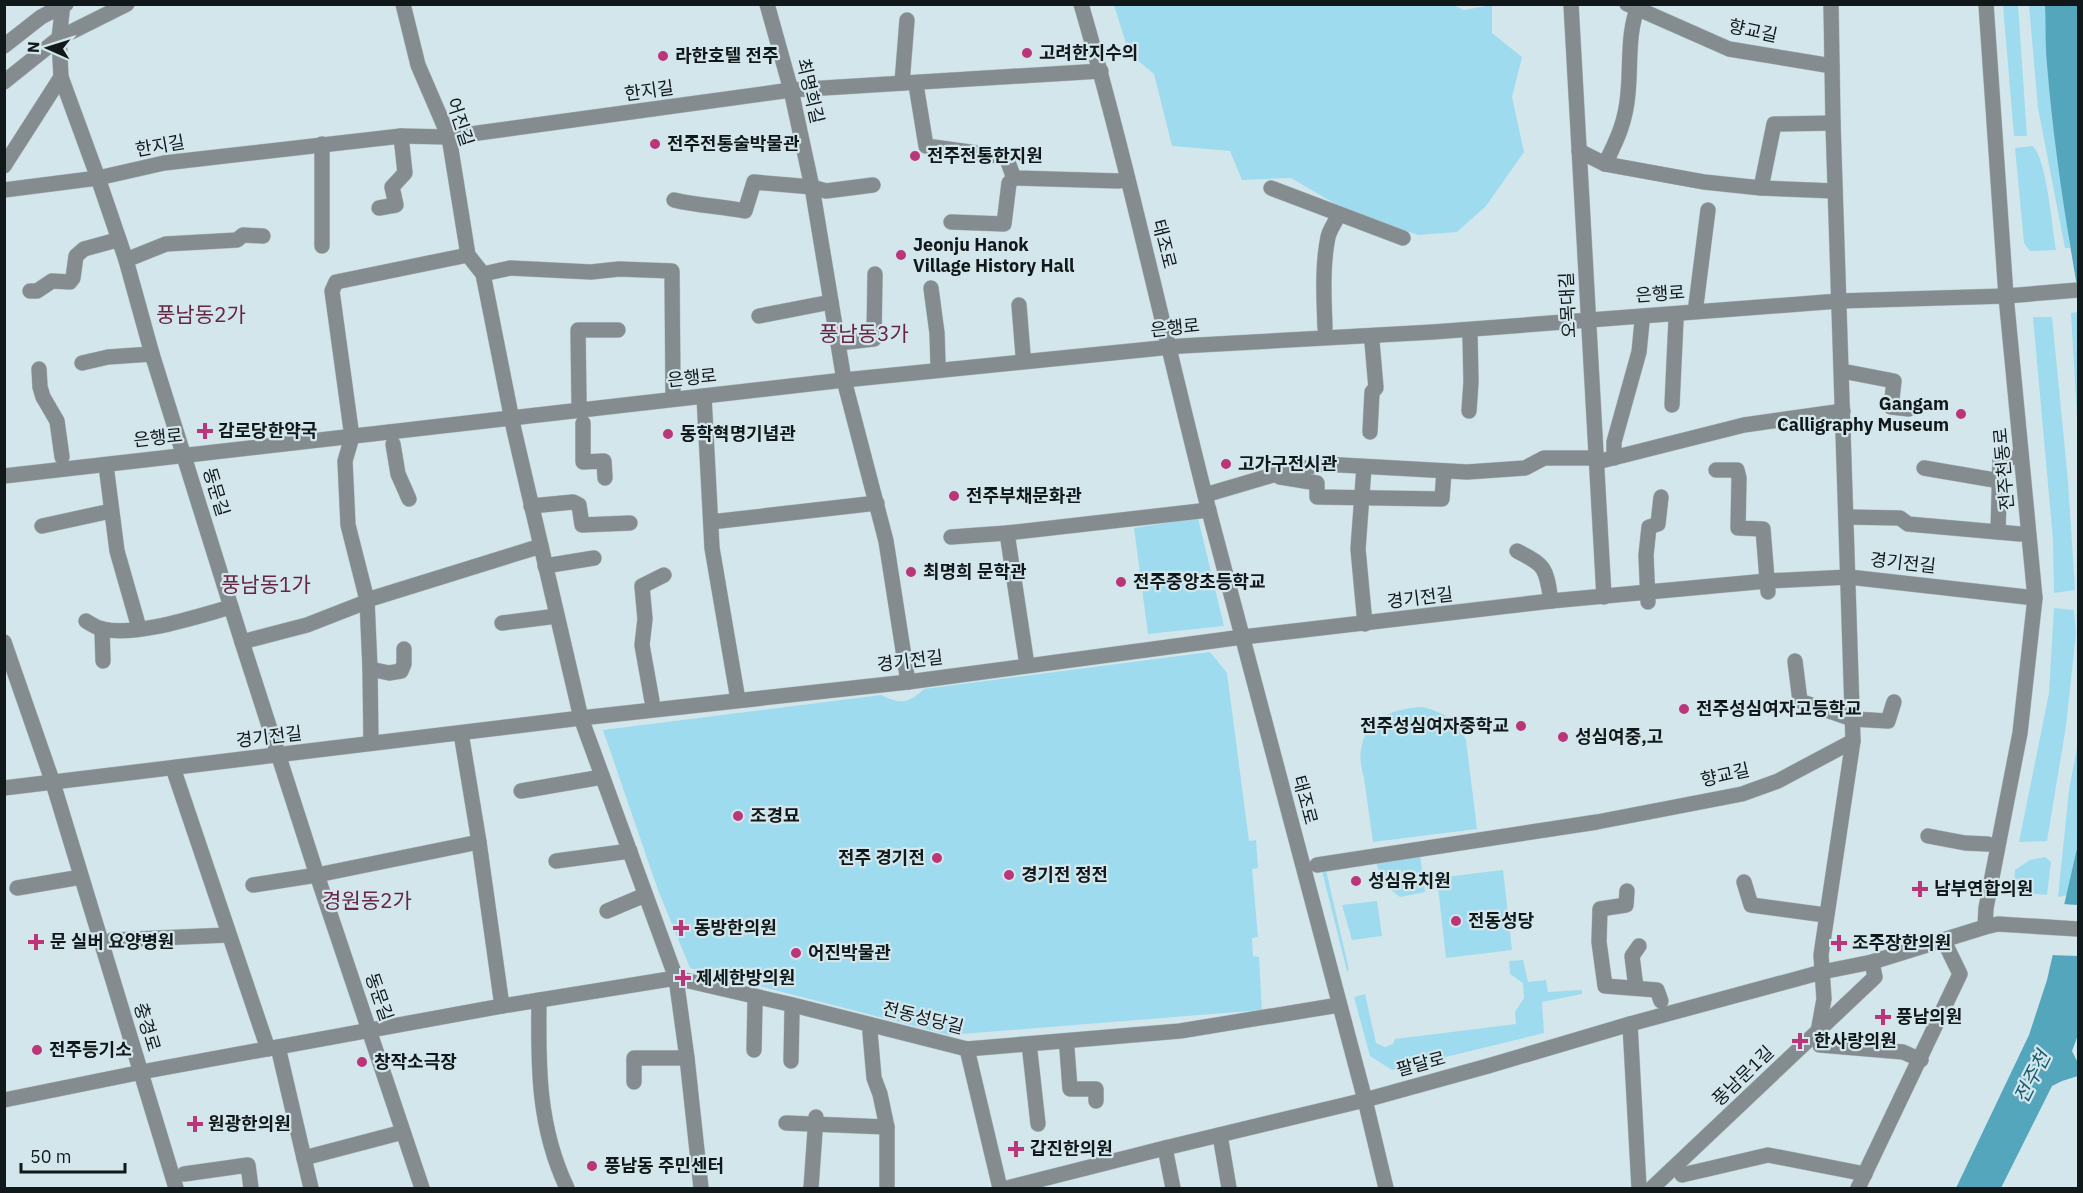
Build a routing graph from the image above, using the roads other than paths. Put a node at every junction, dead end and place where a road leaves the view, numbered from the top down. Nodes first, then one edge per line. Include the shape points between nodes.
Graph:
1 (127, 4) edge
2 (403, 4) edge
3 (767, 4) edge
4 (1081, 4) edge
5 (1570, 4) edge
6 (1831, 4) edge
7 (1986, 4) edge
8 (64, 5) edge
9 (1635, 6) edge
10 (907, 20) dead end
11 (59, 38) junction
12 (4, 46) edge
13 (1832, 66) junction
14 (1101, 71) junction
15 (61, 77) junction
16 (4, 82) edge
17 (902, 83) junction
18 (791, 90) junction
19 (917, 91) dead end
20 (1833, 123) junction
21 (401, 136) junction
22 (448, 137) junction
23 (322, 144) junction
24 (1579, 151) junction
25 (1605, 164) junction
26 (4, 166) edge
27 (98, 178) junction
28 (1014, 178) junction
29 (1119, 181) dead end
30 (873, 185) dead end
31 (812, 187) junction
32 (1271, 188) dead end
33 (1761, 188) junction
34 (4, 190) edge
35 (1835, 191) junction
36 (674, 201) dead end
37 (379, 208) dead end
38 (1707, 210) dead end
39 (1339, 215) junction
40 (951, 222) dead end
41 (263, 236) dead end
42 (1403, 238) dead end
43 (117, 240) junction
44 (322, 246) dead end
45 (468, 255) junction
46 (126, 260) junction
47 (483, 274) junction
48 (875, 274) dead end
49 (931, 288) dead end
50 (30, 291) dead end
51 (2079, 291) edge
52 (2006, 296) junction
53 (1839, 301) junction
54 (831, 302) junction
55 (1019, 305) dead end
56 (1696, 305) dead end
57 (759, 316) dead end
58 (1588, 320) junction
59 (1676, 320) dead end
60 (1642, 322) dead end
61 (1325, 328) dead end
62 (618, 330) dead end
63 (1470, 335) dead end
64 (1372, 342) dead end
65 (838, 343) junction
66 (1170, 347) junction
67 (152, 354) junction
68 (1023, 356) dead end
69 (82, 363) dead end
70 (938, 364) dead end
71 (39, 369) dead end
72 (1842, 371) junction
73 (844, 380) junction
74 (673, 393) dead end
75 (704, 396) junction
76 (579, 403) dead end
77 (1672, 405) dead end
78 (1909, 409) dead end
79 (1469, 411) dead end
80 (1843, 411) junction
81 (512, 419) junction
82 (584, 423) dead end
83 (1370, 432) dead end
84 (352, 438) junction
85 (393, 444) dead end
86 (184, 455) junction
87 (62, 457) dead end
88 (1614, 458) junction
89 (2011, 458) dead end
90 (1597, 460) junction
91 (1364, 467) junction
92 (1924, 468) dead end
93 (1716, 470) dead end
94 (1444, 471) junction
95 (106, 473) dead end
96 (4, 476) edge
97 (1273, 476) junction
98 (605, 478) dead end
99 (2000, 481) junction
100 (1661, 497) dead end
101 (1362, 498) junction
102 (409, 499) dead end
103 (1207, 502) junction
104 (877, 503) junction
105 (531, 506) junction
106 (111, 511) junction
107 (1847, 517) junction
108 (711, 522) junction
109 (630, 523) dead end
110 (42, 526) dead end
111 (1998, 532) junction
112 (1008, 533) junction
113 (2020, 534) dead end
114 (951, 537) dead end
115 (541, 546) junction
116 (1517, 551) dead end
117 (594, 558) dead end
118 (545, 566) junction
119 (664, 575) dead end
120 (1849, 577) junction
121 (1768, 586) junction
122 (1604, 597) junction
123 (1648, 597) junction
124 (2035, 598) junction
125 (366, 601) junction
126 (1551, 601) junction
127 (231, 607) junction
128 (557, 616) junction
129 (86, 621) dead end
130 (502, 622) dead end
131 (1365, 624) junction
132 (139, 628) junction
133 (102, 629) junction
134 (1242, 638) junction
135 (4, 642) edge
136 (242, 642) junction
137 (404, 649) dead end
138 (103, 661) dead end
139 (1795, 661) dead end
140 (1027, 665) junction
141 (370, 669) junction
142 (908, 682) junction
143 (738, 700) junction
144 (652, 701) dead end
145 (1894, 702) dead end
146 (581, 718) junction
147 (1852, 719) junction
148 (461, 733) junction
149 (1853, 741) junction
150 (371, 743) junction
151 (278, 755) junction
152 (173, 768) junction
153 (602, 777) junction
154 (53, 783) junction
155 (4, 788) edge
156 (521, 791) dead end
157 (1928, 836) dead end
158 (479, 842) junction
159 (1988, 844) dead end
160 (630, 851) junction
161 (556, 861) dead end
162 (1317, 865) dead end
163 (317, 875) junction
164 (81, 877) junction
165 (1744, 882) dead end
166 (253, 885) dead end
167 (17, 888) dead end
168 (1627, 891) dead end
169 (645, 895) junction
170 (607, 911) dead end
171 (1825, 915) junction
172 (1991, 926) junction
173 (2079, 929) edge
174 (228, 935) junction
175 (112, 940) dead end
176 (1944, 941) junction
177 (1639, 946) dead end
178 (1872, 962) junction
179 (1822, 972) junction
180 (676, 978) junction
181 (1636, 988) junction
182 (539, 1000) junction
183 (1661, 1001) dead end
184 (754, 1002) dead end
185 (1339, 1005) junction
186 (502, 1006) junction
187 (792, 1012) dead end
188 (1630, 1024) junction
189 (370, 1030) junction
190 (870, 1032) dead end
191 (1818, 1032) junction
192 (273, 1048) junction
193 (967, 1049) junction
194 (1067, 1049) dead end
195 (754, 1050) dead end
196 (1030, 1052) dead end
197 (687, 1058) junction
198 (1921, 1060) junction
199 (791, 1061) dead end
200 (141, 1072) junction
201 (634, 1082) dead end
202 (4, 1100) edge
203 (1365, 1100) junction
204 (1096, 1101) dead end
205 (816, 1121) junction
206 (786, 1123) dead end
207 (1038, 1124) dead end
208 (887, 1127) junction
209 (403, 1132) junction
210 (1220, 1135) junction
211 (1166, 1148) junction
212 (304, 1158) junction
213 (184, 1174) dead end
214 (1682, 1176) edge
215 (1862, 1181) edge
216 (176, 1188) edge
217 (251, 1188) edge
218 (311, 1188) edge
219 (422, 1188) edge
220 (567, 1188) edge
221 (700, 1188) edge
222 (811, 1188) edge
223 (888, 1188) edge
224 (1000, 1188) edge
225 (1007, 1188) edge
226 (1173, 1188) edge
227 (1229, 1188) edge
228 (1386, 1188) edge
229 (1639, 1188) edge
230 (1652, 1188) edge

1 - 11 street
2 - 22 street, 어진길 via 418,65
3 - 18 street, 최명희길
4 - 14 street, 태조로
5 - 24 street, 오목대길
6 - 13 street
7 - 52 street, 전주천동로
8 - 11 street, 동문길
8 - 12 street via 41,16
9 - 13 street, 향교길 via 1729,49
9 - 25 street via 1621,132
10 - 17 street
11 - 15 street, 동문길
11 - 16 street
13 - 20 street
14 - 17 street, 한지길
14 - 66 street, 태조로
15 - 26 street
15 - 27 street, 동문길
17 - 18 street, 한지길
18 - 22 street, 한지길
18 - 31 street, 최명희길
19 - 28 street via 926,146 1006,157
20 - 33 street via 1774,124
20 - 35 street
21 - 22 street, 한지길
21 - 23 street, 한지길
21 - 37 street via 405,173 392,187 396,205
22 - 45 street, 어진길
23 - 27 street, 한지길 via 164,163
23 - 44 street
24 - 25 street
24 - 58 street, 오목대길
25 - 33 street
27 - 34 street, 한지길
27 - 43 street, 동문길
28 - 29 street
28 - 40 street via 1009,183 1004,224
30 - 31 street via 826,191
31 - 36 street via 754,182 745,211 700,200
31 - 54 street, 최명희길
32 - 39 street
33 - 35 street
35 - 53 street
38 - 56 street, 은행로
39 - 42 street
39 - 61 street via 1327,249
41 - 46 street via 166,244
43 - 46 street, 동문길
43 - 50 street via 84,249 76,256 70,282 52,281
45 - 47 street, 어진길
45 - 84 street via 336,282 332,291
46 - 67 street, 동문길
47 - 74 street, 은행로 via 510,268 672,271
47 - 81 street, 어진길
48 - 65 street via 874,339
49 - 70 street
51 - 52 street, 은행로
52 - 53 street, 은행로
52 - 124 street, 전주천동로
53 - 58 street, 은행로
53 - 72 street
54 - 57 street
54 - 65 street, 최명희길
55 - 68 street
58 - 66 street, 은행로
58 - 90 street, 오목대길
59 - 77 street, 은행로
60 - 88 street, 은행로 via 1639,352 1614,442
62 - 76 street via 578,330
63 - 79 street
64 - 83 street via 1376,388 1372,392
65 - 73 street, 최명희길
66 - 73 street, 은행로
66 - 103 street, 태조로
67 - 69 street
67 - 86 street, 동문길
71 - 87 street via 43,398 57,421
72 - 78 street via 1894,381 1891,407
72 - 80 street
73 - 75 street, 은행로
73 - 104 street, 최명희길
75 - 81 street, 은행로
75 - 108 street
80 - 88 street via 1744,425
80 - 107 street
81 - 84 street, 은행로
81 - 105 street, 어진길
82 - 98 street via 584,462 604,461
84 - 86 street, 은행로
84 - 125 street via 345,461 348,525
85 - 102 street via 398,474
86 - 96 street, 은행로
86 - 127 street, 동문길
88 - 90 street
89 - 99 street, 전주천동로 via 2000,461
90 - 94 street via 1544,458 1526,468
90 - 122 street, 오목대길
91 - 94 street
91 - 97 street via 1323,464
91 - 101 street, 경기전길
92 - 99 street, 전주천동로
93 - 121 street via 1737,470 1738,528 1763,530
94 - 101 street via 1442,499
95 - 106 street
97 - 101 street via 1317,483 1317,497
97 - 103 street
99 - 111 street, 전주천동로
100 - 123 street via 1658,524 1649,527
101 - 131 street, 경기전길 via 1358,549
103 - 112 street
103 - 134 street, 태조로
104 - 108 street
104 - 142 street, 최명희길
105 - 109 street via 573,502 579,505 582,525
105 - 115 street, 어진길
106 - 110 street
106 - 132 street via 117,551
107 - 111 street, 전주천동로 via 1900,518 1908,524
107 - 120 street
108 - 143 street
111 - 113 street, 전주천동로
112 - 114 street
112 - 140 street
115 - 118 street, 어진길
115 - 125 street
116 - 126 street via 1539,562 1547,574
117 - 118 street
118 - 128 street, 어진길
119 - 144 street via 642,586 642,645
120 - 121 street, 경기전길
120 - 124 street, 경기전길
120 - 147 street
121 - 123 street, 경기전길
122 - 123 street, 경기전길
122 - 126 street, 경기전길
124 - 172 street, 전주천동로 via 2020,734 1986,908
125 - 136 street via 307,625
125 - 141 street
126 - 131 street, 경기전길
127 - 132 street
127 - 136 street, 동문길
128 - 130 street
128 - 146 street, 어진길
129 - 133 street
131 - 134 street, 경기전길
132 - 133 street
133 - 138 street
134 - 140 street, 경기전길
134 - 185 street, 태조로
135 - 154 street, 충경로
136 - 151 street, 동문길
137 - 141 street via 400,670 389,673
139 - 147 street via 1800,701
140 - 142 street, 경기전길
141 - 150 street
142 - 143 street, 경기전길
143 - 146 street, 경기전길
145 - 147 street via 1888,720
146 - 148 street, 경기전길
146 - 153 street, 어진길
147 - 149 street
148 - 150 street, 경기전길
148 - 158 street
149 - 162 street, 향교길 via 1778,781 1742,794 1597,822
149 - 171 street
150 - 151 street, 경기전길
151 - 152 street, 경기전길
151 - 163 street, 동문길
152 - 154 street, 경기전길
152 - 174 street
153 - 156 street
153 - 160 street, 어진길
154 - 155 street, 경기전길
154 - 164 street, 충경로
157 - 159 street
158 - 163 street
158 - 186 street
160 - 161 street
160 - 169 street, 어진길
163 - 166 street
163 - 189 street, 동문길
164 - 167 street
164 - 200 street, 충경로
165 - 171 street via 1751,905
168 - 181 street via 1626,905 1600,909 1599,942 1605,986
169 - 170 street
169 - 180 street, 어진길
171 - 179 street
172 - 173 street
172 - 176 street, 팔달로
174 - 175 street
174 - 192 street
176 - 178 street, 팔달로
176 - 198 street via 1960,974
177 - 181 street via 1632,956
178 - 179 street, 팔달로
178 - 191 street, 풍남문1길 via 1875,977
179 - 188 street, 팔달로
179 - 191 street via 1824,999
180 - 182 street, 전동성당길
180 - 193 street, 전동성당길
180 - 197 street, 어진길
181 - 183 street via 1657,990
182 - 186 street, 전동성당길
182 - 220 street via 542,1108 551,1148
184 - 195 street
185 - 193 street, 전동성당길 via 1180,1031
185 - 203 street, 태조로
186 - 189 street, 전동성당길
187 - 199 street
188 - 203 street, 팔달로
188 - 229 street
189 - 192 street, 전동성당길
189 - 209 street, 동문길
190 - 208 street via 874,1078
191 - 198 street via 1820,1045 1903,1052
191 - 214 street, 풍남문1길
192 - 200 street, 전동성당길
192 - 212 street
193 - 224 street
194 - 204 street via 1070,1089 1096,1089
196 - 207 street
197 - 201 street via 634,1058
197 - 221 street, 어진길
198 - 215 street
200 - 202 street, 전동성당길
200 - 216 street, 충경로
203 - 210 street, 팔달로
203 - 228 street, 태조로
205 - 206 street
205 - 208 street
205 - 222 street
208 - 223 street
209 - 212 street
209 - 219 street, 동문길
210 - 211 street, 팔달로
210 - 227 street
211 - 225 street, 팔달로
211 - 226 street
212 - 218 street
213 - 217 street via 248,1165
214 - 215 street via 1768,1155
214 - 230 street, 풍남문1길

